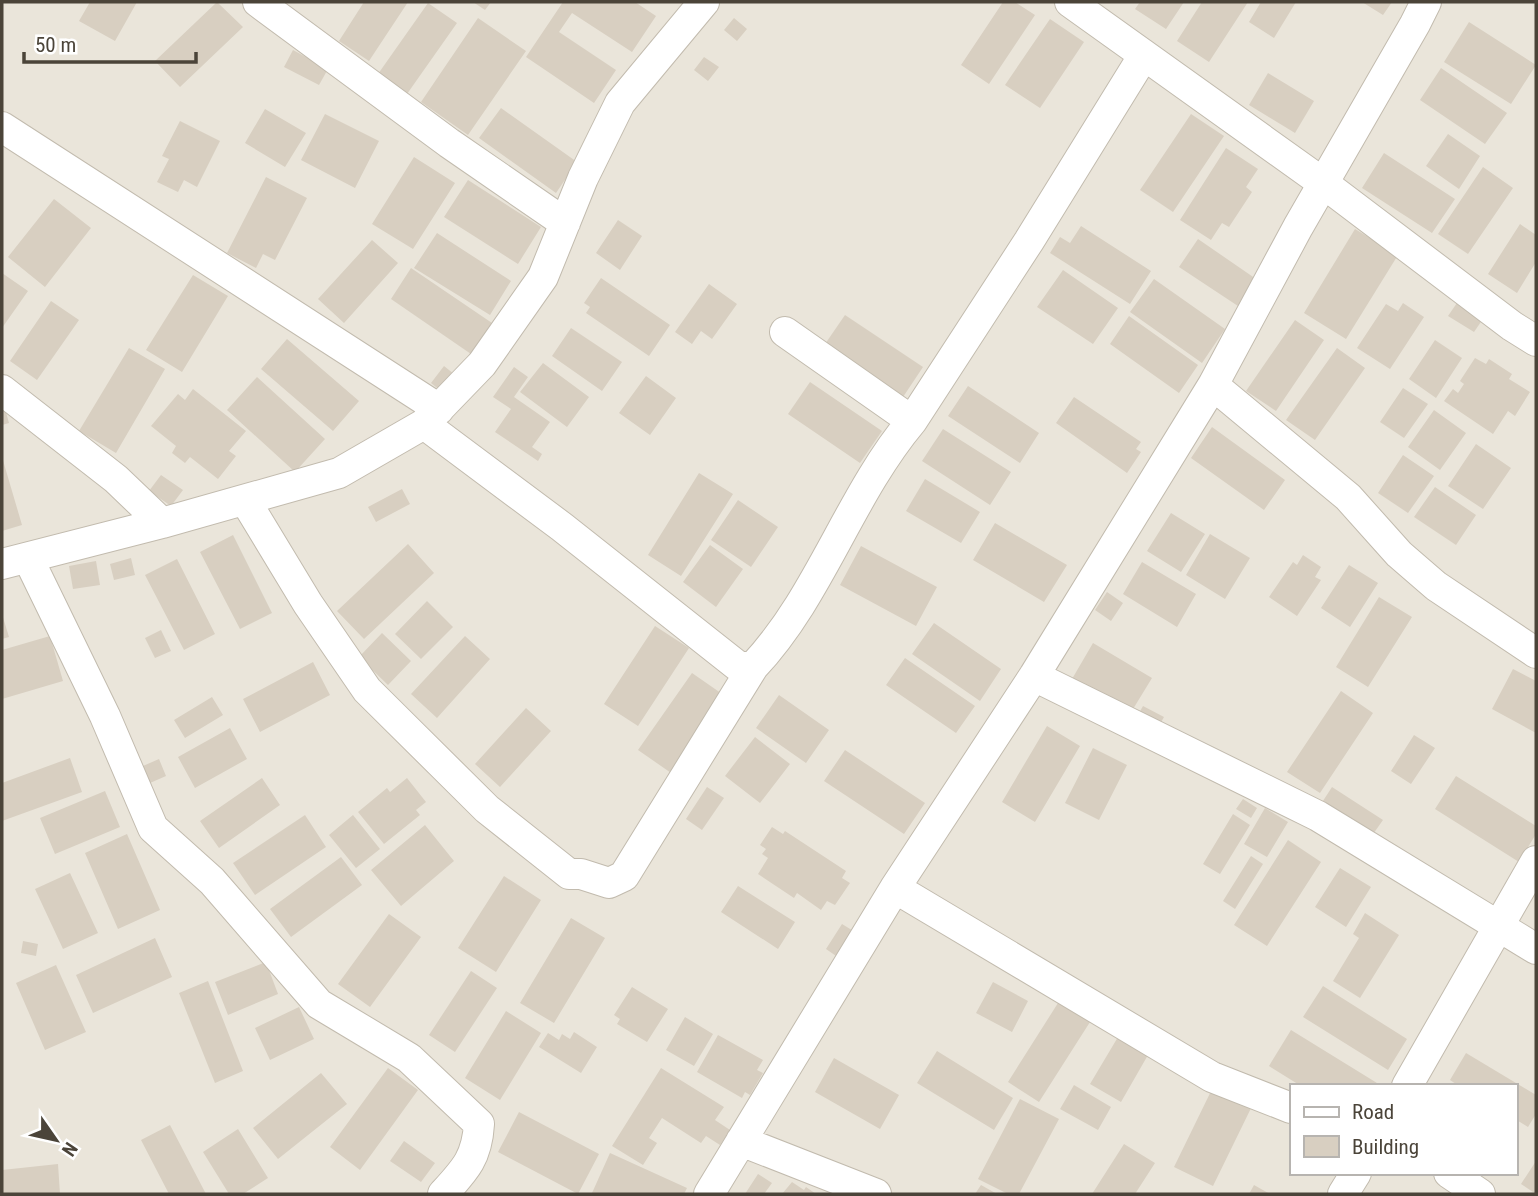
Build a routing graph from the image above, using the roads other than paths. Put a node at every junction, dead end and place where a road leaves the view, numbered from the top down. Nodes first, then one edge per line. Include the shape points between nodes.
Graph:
1 (258, 2) edge
2 (704, 2) edge
3 (1070, 2) edge
4 (1426, 2) edge
5 (1144, 55) junction
6 (2, 127) edge
7 (1323, 183) junction
8 (565, 223) junction
9 (785, 332) dead end
10 (1536, 341) edge
11 (1213, 385) junction
12 (2, 390) edge
13 (432, 416) junction
14 (912, 421) junction
15 (245, 500) junction
16 (162, 523) junction
17 (15, 561) edge
18 (1536, 653) edge
19 (753, 667) junction
20 (1034, 676) junction
21 (1536, 861) edge
22 (895, 888) junction
23 (1497, 926) junction
24 (1536, 948) edge
25 (1408, 1084) edge
26 (1290, 1108) edge
27 (741, 1141) junction
28 (1355, 1175) edge
29 (1452, 1175) edge
30 (443, 1194) edge
31 (709, 1194) edge
32 (876, 1194) edge
33 (1343, 1194) edge
34 (1480, 1194) edge

1 - 8 street
2 - 8 street via 620,103
3 - 5 street
4 - 7 street
5 - 7 street
5 - 14 street
6 - 13 street
7 - 10 street
7 - 11 street
8 - 13 street via 543,277 482,364
9 - 14 street
11 - 18 street via 1348,497 1399,554 1436,586
11 - 20 street
12 - 16 street via 116,479
13 - 15 street via 339,473
13 - 19 street via 562,527 739,667
14 - 19 street via 889,448 805,595
15 - 16 street
15 - 19 street via 367,690 487,809 569,874 609,883 624,876
16 - 17 street
17 - 30 street via 105,716 153,828 212,881 319,1004 409,1058 479,1124 477,1145 467,1168
20 - 22 street
20 - 23 street via 1318,816
21 - 23 street
22 - 26 street via 1212,1077
22 - 27 street
23 - 24 street
23 - 25 street
27 - 31 street
27 - 32 street
28 - 33 street
29 - 34 street

